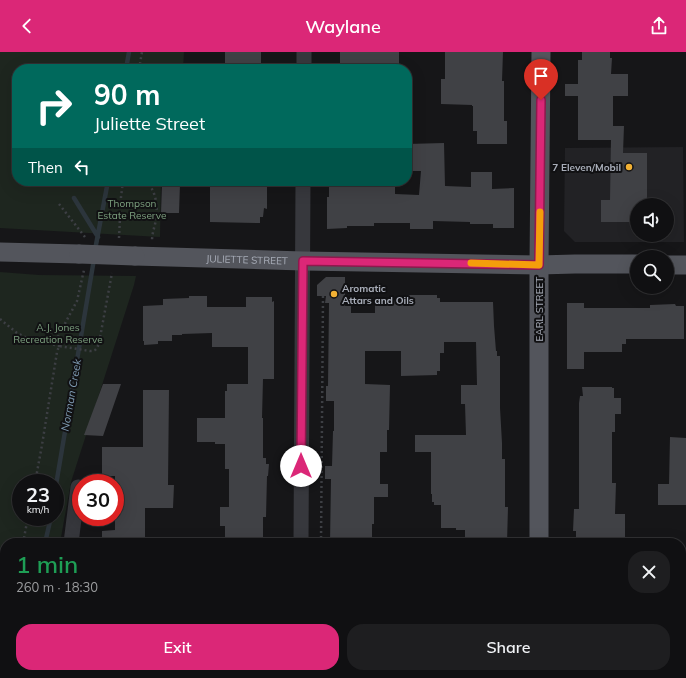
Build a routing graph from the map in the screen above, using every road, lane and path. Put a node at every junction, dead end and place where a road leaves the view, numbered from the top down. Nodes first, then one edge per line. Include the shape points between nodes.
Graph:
1 (142, 52) edge
2 (304, 52) edge
3 (541, 52) edge
4 (140, 64) edge
5 (304, 64) edge
6 (150, 186) edge
7 (303, 186) edge
8 (59, 204) dead end
9 (152, 241) dead end
10 (0, 252) edge
11 (83, 252) junction
12 (303, 261) junction
13 (630, 264) edge
14 (539, 265) junction
15 (674, 265) edge
16 (686, 265) edge
17 (323, 296) dead end
18 (0, 319) edge
19 (59, 346) junction
20 (90, 352) dead end
21 (37, 474) edge
22 (26, 526) edge
23 (73, 526) edge
24 (24, 538) edge
25 (72, 538) edge
26 (301, 538) edge
27 (321, 538) edge
28 (539, 538) edge

1 - 4 path
2 - 5 street
3 - 14 main road, EARL STREET
6 - 9 path via 156,203 157,218
7 - 12 street
8 - 11 path
10 - 11 main road, JULIETTE STREET
11 - 12 main road, JULIETTE STREET, bridge
11 - 19 path via 84,273 80,294 58,337
12 - 14 main road, JULIETTE STREET
12 - 26 street
13 - 14 main road, JULIETTE STREET
14 - 28 main road, EARL STREET
15 - 16 main road
17 - 27 path
18 - 19 path via 25,337
19 - 20 path
19 - 21 path
22 - 24 path
23 - 25 street

